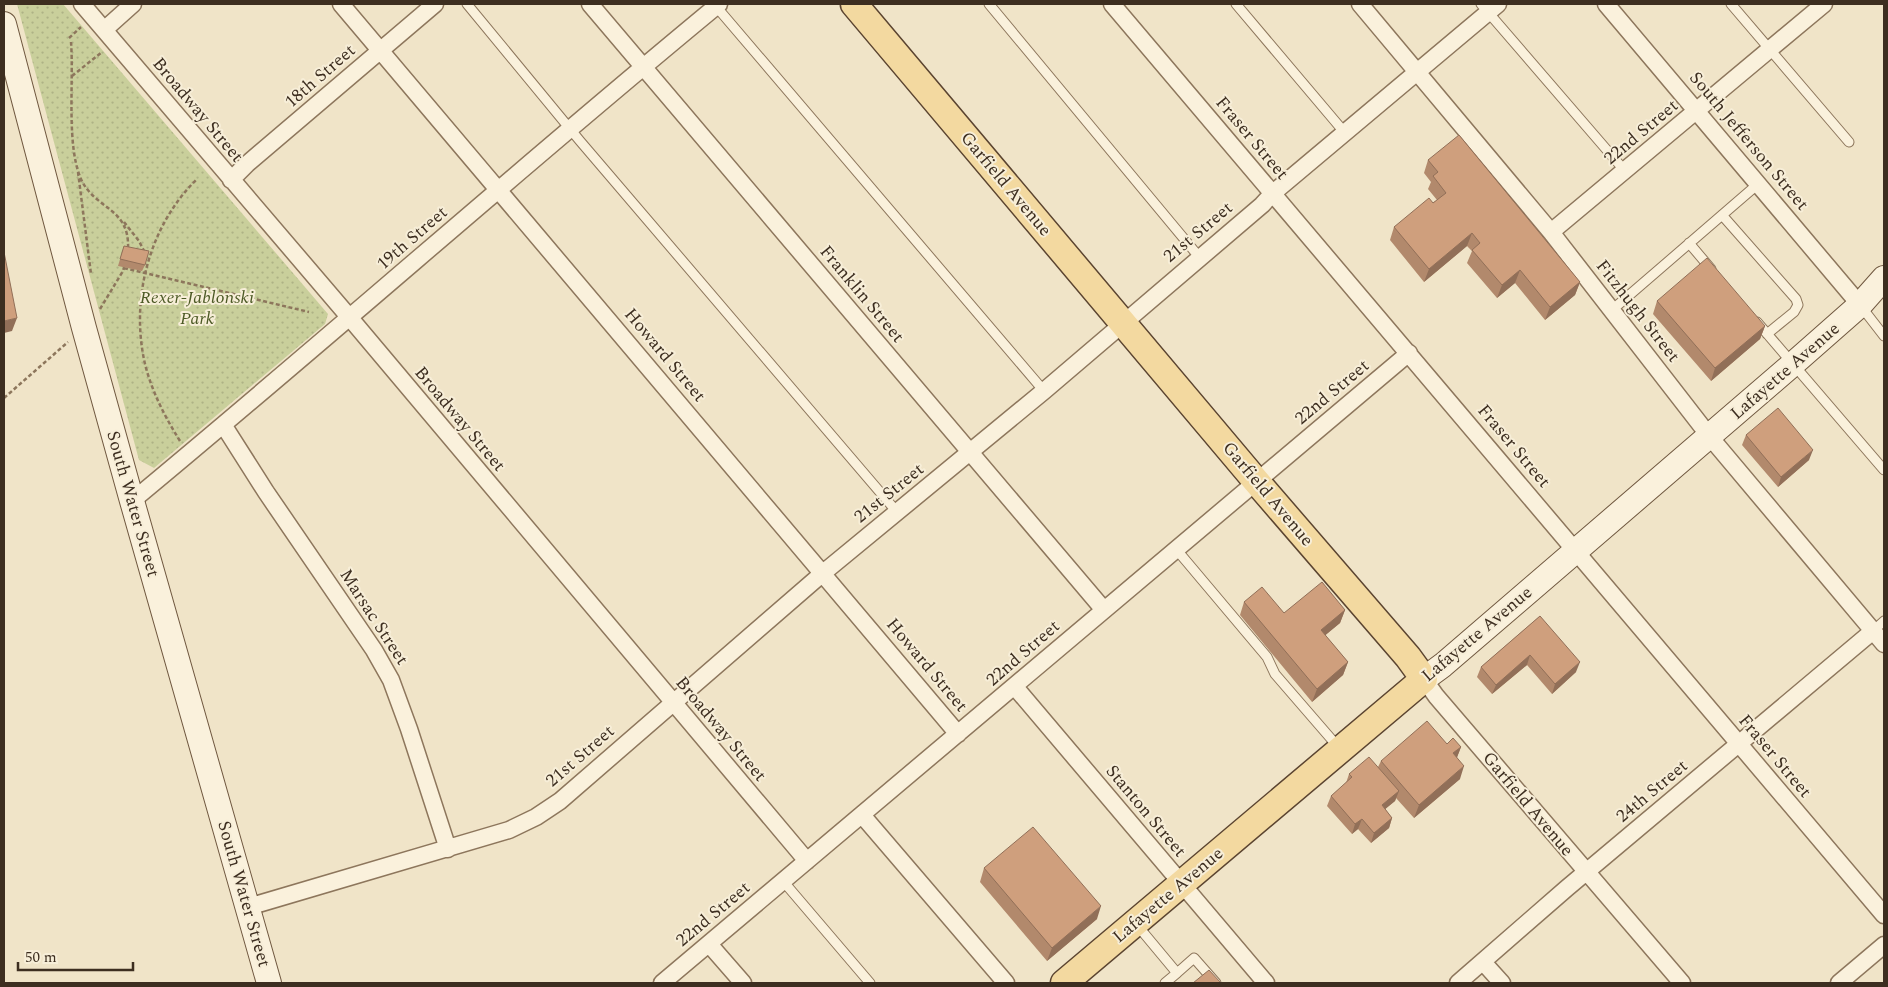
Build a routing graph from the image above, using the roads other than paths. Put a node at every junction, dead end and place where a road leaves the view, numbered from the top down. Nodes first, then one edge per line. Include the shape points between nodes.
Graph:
1 (82, 4) edge
2 (133, 4) edge
3 (341, 4) edge
4 (435, 4) edge
5 (467, 4) edge
6 (590, 4) edge
7 (854, 4) edge
8 (989, 4) edge
9 (1112, 4) edge
10 (1236, 4) edge
11 (1360, 4) edge
12 (1606, 4) edge
13 (1731, 4) edge
14 (1824, 4) edge
15 (716, 5) edge
16 (1489, 7) edge
17 (4, 24) edge
18 (104, 30) junction
19 (1770, 49) junction
20 (380, 50) junction
21 (643, 67) junction
22 (1418, 72) junction
23 (1697, 110) junction
24 (571, 128) junction
25 (1345, 133) junction
26 (1849, 142) dead end
27 (1625, 171) junction
28 (231, 180) junction
29 (1758, 184) junction
30 (499, 190) junction
31 (1273, 194) junction
32 (1722, 214) junction
33 (1551, 232) junction
34 (1689, 243) junction
35 (1200, 258) junction
36 (1719, 278) edge
37 (1884, 278) edge
38 (1860, 305) junction
39 (1612, 310) junction
40 (1749, 313) edge
41 (350, 318) junction
42 (1124, 323) junction
43 (1768, 334) junction
44 (1884, 336) edge
45 (1409, 353) junction
46 (1793, 364) junction
47 (1044, 391) junction
48 (224, 426) junction
49 (1710, 437) junction
50 (970, 452) junction
51 (1884, 470) edge
52 (1256, 481) junction
53 (132, 501) junction
54 (897, 512) junction
55 (1176, 549) junction
56 (1575, 550) junction
57 (823, 572) junction
58 (1104, 610) junction
59 (1879, 626) edge
60 (1884, 644) edge
61 (1424, 679) junction
62 (1015, 687) junction
63 (672, 703) junction
64 (958, 734) junction
65 (1739, 745) junction
66 (1341, 751) junction
67 (862, 815) junction
68 (448, 850) junction
69 (807, 861) junction
70 (1586, 873) junction
71 (783, 881) junction
72 (1181, 883) junction
73 (248, 907) junction
74 (1884, 915) edge
75 (1135, 923) junction
76 (709, 944) junction
77 (1884, 945) edge
78 (1483, 962) junction
79 (1177, 972) junction
80 (269, 983) edge
81 (662, 983) edge
82 (743, 983) edge
83 (870, 983) edge
84 (1006, 983) edge
85 (1064, 983) edge
86 (1164, 983) edge
87 (1216, 983) edge
88 (1266, 983) edge
89 (1458, 983) edge
90 (1502, 983) edge
91 (1682, 983) edge
92 (1839, 983) edge

1 - 18 street, Broadway Street
2 - 18 street
3 - 20 street, Howard Street
4 - 20 street, 18th Street
5 - 24 lane
6 - 21 street, Franklin Street
7 - 42 main road, Garfield Avenue
8 - 35 lane
9 - 31 street, Fraser Street
10 - 25 lane
11 - 22 street, Fitzhugh Street
12 - 23 street, South Jefferson Street
13 - 19 lane
14 - 19 street, 22nd Street
15 - 21 street, 19th Street
15 - 47 lane
16 - 22 street, 21st Street
16 - 27 lane
17 - 53 street, South Water Street
18 - 28 street, Broadway Street
19 - 23 street, 22nd Street
19 - 26 lane
20 - 28 street, 18th Street
20 - 30 street, Howard Street
21 - 24 street, 19th Street
21 - 50 street, Franklin Street
22 - 25 street, 21st Street
22 - 33 street, Fitzhugh Street
23 - 27 street, 22nd Street
23 - 29 street, South Jefferson Street
24 - 30 street, 19th Street
24 - 54 lane
25 - 31 street, 21st Street
27 - 33 street, 22nd Street
28 - 41 street, Broadway Street
29 - 32 lane
29 - 38 street, South Jefferson Street
30 - 41 street, 19th Street
30 - 57 street, Howard Street
31 - 35 street, 21st Street
31 - 45 street, Fraser Street
32 - 34 lane
32 - 43 lane via 1796,299 1798,305 1794,312
33 - 39 street, Fitzhugh Street
34 - 36 lane
34 - 39 lane
35 - 42 street, 21st Street
37 - 38 street, Lafayette Avenue
38 - 44 lane
38 - 46 street, Lafayette Avenue
39 - 49 street, Fitzhugh Street
40 - 43 lane
41 - 48 street, 19th Street
41 - 63 street, Broadway Street
42 - 47 street, 21st Street
42 - 52 main road, Garfield Avenue
43 - 46 lane
45 - 52 street, 22nd Street
45 - 56 street, Fraser Street
46 - 49 street, Lafayette Avenue
46 - 51 lane
47 - 50 street, 21st Street
48 - 53 street, 19th Street
48 - 68 street, Marsac Street via 391,680
49 - 56 street, Lafayette Avenue
49 - 59 street, Fitzhugh Street
50 - 54 street, 21st Street
50 - 58 street, Franklin Street
52 - 55 street, 22nd Street
52 - 61 main road, Garfield Avenue
53 - 73 street, South Water Street
54 - 57 street, 21st Street
55 - 58 street, 22nd Street
55 - 66 lane
56 - 61 street, Lafayette Avenue
56 - 65 street, Fraser Street
57 - 63 street, 21st Street
57 - 64 street, Howard Street
58 - 62 street, 22nd Street
59 - 60 street, Fitzhugh Street
59 - 65 street, 24th Street
61 - 66 main road, Lafayette Avenue
61 - 70 street, Garfield Avenue
62 - 64 street, 22nd Street
62 - 72 street, Stanton Street
63 - 68 street, 21st Street via 560,801 536,817 510,830
63 - 69 street, Broadway Street
64 - 67 street, 22nd Street
65 - 70 street, 24th Street
65 - 74 street, Fraser Street
66 - 72 main road, Lafayette Avenue
67 - 69 street, 22nd Street
67 - 84 street
68 - 73 street, 21st Street
69 - 71 street, 22nd Street
70 - 78 street, 24th Street
70 - 91 street, Garfield Avenue
71 - 76 street, 22nd Street
71 - 83 lane
72 - 75 main road, Lafayette Avenue
72 - 88 street, Stanton Street
73 - 80 street, South Water Street
75 - 79 lane
75 - 85 main road, Lafayette Avenue
76 - 81 street, 22nd Street
76 - 82 street
77 - 92 street
78 - 89 street, 24th Street
78 - 90 street
79 - 86 lane
79 - 87 lane via 1194,958

